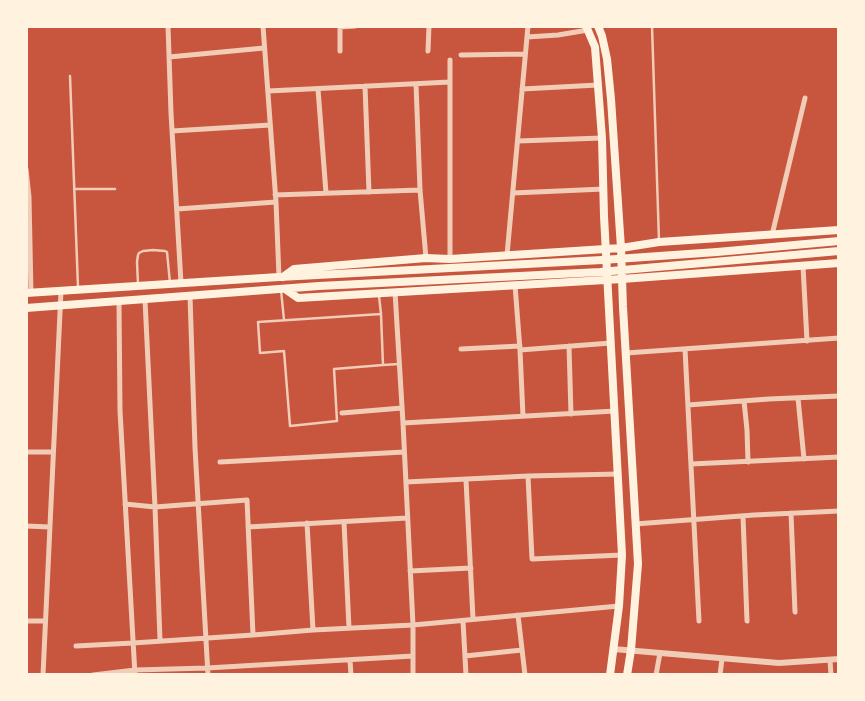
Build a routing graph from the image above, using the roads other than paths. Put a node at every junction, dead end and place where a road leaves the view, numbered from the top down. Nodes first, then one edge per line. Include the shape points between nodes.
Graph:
1 (168, 26) edge
2 (263, 26) edge
3 (355, 26) edge
4 (429, 26) edge
5 (528, 26) edge
6 (598, 26) edge
7 (652, 26) edge
8 (340, 27) edge
9 (587, 28) edge
10 (527, 37) junction
11 (264, 48) junction
12 (340, 51) dead end
13 (428, 51) dead end
14 (526, 54) junction
15 (461, 55) dead end
16 (169, 57) junction
17 (450, 60) dead end
18 (70, 76) dead end
19 (450, 82) junction
20 (416, 84) junction
21 (598, 85) junction
22 (365, 86) junction
23 (318, 88) junction
24 (522, 89) junction
25 (268, 91) junction
26 (805, 98) dead end
27 (270, 125) junction
28 (172, 131) junction
29 (602, 138) junction
30 (518, 141) junction
31 (26, 169) edge
32 (74, 189) junction
33 (115, 189) dead end
34 (604, 189) junction
35 (420, 190) junction
36 (369, 192) junction
37 (513, 192) junction
38 (326, 193) junction
39 (275, 195) junction
40 (27, 198) edge
41 (276, 202) junction
42 (177, 209) junction
43 (839, 230) edge
44 (772, 235) junction
45 (710, 239) junction
46 (839, 241) edge
47 (659, 242) junction
48 (606, 248) junction
49 (621, 248) junction
50 (839, 251) edge
51 (507, 255) junction
52 (473, 257) junction
53 (426, 258) junction
54 (450, 258) junction
55 (839, 263) edge
56 (803, 266) junction
57 (712, 272) junction
58 (281, 277) junction
59 (622, 279) junction
60 (607, 280) junction
61 (181, 283) junction
62 (170, 284) junction
63 (516, 285) junction
64 (138, 286) junction
65 (475, 288) junction
66 (283, 289) junction
67 (78, 290) junction
68 (61, 291) junction
69 (395, 292) junction
70 (29, 293) edge
71 (379, 293) junction
72 (190, 296) junction
73 (145, 300) junction
74 (119, 302) junction
75 (60, 306) junction
76 (26, 308) edge
77 (380, 314) junction
78 (284, 320) junction
79 (839, 338) edge
80 (807, 340) junction
81 (611, 343) junction
82 (569, 346) junction
83 (520, 348) junction
84 (461, 349) dead end
85 (685, 349) junction
86 (626, 353) junction
87 (400, 364) junction
88 (383, 365) junction
89 (839, 396) edge
90 (798, 398) junction
91 (744, 401) junction
92 (688, 405) junction
93 (402, 408) junction
94 (615, 411) junction
95 (339, 413) junction
96 (571, 414) junction
97 (523, 416) junction
98 (403, 423) junction
99 (26, 452) edge
100 (53, 452) junction
101 (404, 452) junction
102 (839, 457) edge
103 (804, 459) junction
104 (220, 462) dead end
105 (748, 462) junction
106 (691, 464) junction
107 (618, 474) junction
108 (528, 476) junction
109 (466, 480) junction
110 (406, 482) junction
111 (125, 504) junction
112 (198, 504) junction
113 (155, 507) junction
114 (839, 512) edge
115 (791, 513) junction
116 (743, 516) junction
117 (407, 518) junction
118 (693, 519) junction
119 (344, 522) junction
120 (307, 523) junction
121 (635, 524) junction
122 (26, 526) edge
123 (50, 527) junction
124 (248, 527) junction
125 (622, 555) junction
126 (470, 568) junction
127 (410, 571) junction
128 (619, 606) junction
129 (795, 612) dead end
130 (518, 615) junction
131 (473, 619) junction
132 (26, 621) edge
133 (45, 621) junction
134 (463, 621) junction
135 (699, 621) dead end
136 (747, 621) dead end
137 (413, 625) junction
138 (349, 628) junction
139 (313, 630) junction
140 (253, 635) junction
141 (206, 638) junction
142 (160, 640) junction
143 (133, 643) junction
144 (76, 646) dead end
145 (613, 649) junction
146 (522, 650) junction
147 (631, 650) junction
148 (660, 653) junction
149 (413, 656) junction
150 (465, 656) junction
151 (722, 659) junction
152 (839, 659) edge
153 (350, 660) junction
154 (830, 660) junction
155 (208, 668) junction
156 (135, 672) edge
157 (43, 675) edge
158 (93, 675) edge
159 (208, 675) edge
160 (351, 675) edge
161 (413, 675) edge
162 (466, 675) edge
163 (525, 675) edge
164 (610, 675) edge
165 (627, 675) edge
166 (656, 675) edge
167 (720, 675) edge
168 (831, 675) edge

1 - 16 street
2 - 11 street
3 - 8 street
4 - 13 street
5 - 10 street
6 - 49 main road via 607,59
7 - 47 lane
8 - 12 street
9 - 10 street
9 - 21 main road via 595,47
10 - 14 street
11 - 16 street
11 - 25 street
14 - 15 street
14 - 24 street
16 - 28 street
17 - 19 street
18 - 32 lane
19 - 20 street
19 - 54 street
20 - 22 street
20 - 35 street
21 - 24 street
21 - 29 main road
22 - 23 street
22 - 36 street
23 - 25 street
23 - 38 street
24 - 30 street
25 - 27 street
26 - 44 street
27 - 28 street
27 - 39 street
28 - 42 street
29 - 30 street
29 - 34 main road
30 - 37 street
31 - 40 street
32 - 33 lane
32 - 67 lane
34 - 37 street
34 - 48 main road
35 - 36 street
35 - 53 street
36 - 38 street
37 - 51 street
38 - 39 street
39 - 41 street
40 - 70 street
41 - 42 street
41 - 58 street
42 - 61 street
43 - 44 main road
44 - 45 main road
45 - 47 main road
45 - 57 main road
46 - 58 main road via 602,260
47 - 49 main road
48 - 49 main road
48 - 51 main road
48 - 60 main road
49 - 59 main road
50 - 66 main road via 600,272
51 - 52 main road
52 - 54 main road
52 - 65 main road
53 - 54 main road
53 - 58 main road via 294,269
55 - 56 main road
56 - 57 main road
56 - 80 street
57 - 59 main road
58 - 61 main road
59 - 60 main road
59 - 86 main road
60 - 63 main road
60 - 81 main road
61 - 62 main road
62 - 64 main road
62 - 64 lane via 167,252 154,250 138,255
63 - 65 main road
63 - 83 street
64 - 67 main road
65 - 69 main road
66 - 71 main road via 298,298
66 - 72 main road
66 - 78 lane
67 - 68 main road
68 - 70 main road
68 - 75 street
69 - 71 main road
69 - 87 street
71 - 77 lane
72 - 73 main road
72 - 112 street
73 - 74 main road
73 - 113 street
74 - 75 main road
74 - 111 street
75 - 76 main road
75 - 100 street
77 - 78 lane
77 - 88 lane
78 - 95 lane via 258,323 260,353 284,351 289,426 336,422
79 - 80 street
80 - 85 street
81 - 82 street
81 - 94 main road
82 - 83 street
82 - 96 street
83 - 84 street
83 - 97 street
85 - 86 street
85 - 92 street
86 - 121 main road
87 - 88 lane
87 - 93 street
88 - 95 lane via 334,370
89 - 90 street
90 - 91 street
90 - 103 street
91 - 92 street
91 - 105 street
92 - 106 street
93 - 95 street
93 - 98 street
94 - 96 street
94 - 107 main road
96 - 97 street
97 - 98 street
98 - 101 street
99 - 100 street
100 - 123 street
101 - 104 street
101 - 110 street
102 - 103 street
103 - 105 street
105 - 106 street
106 - 118 street
107 - 108 street
107 - 125 main road
108 - 109 street
108 - 125 street via 532,559
109 - 110 street
109 - 126 street
110 - 117 street
111 - 113 street
111 - 143 street
112 - 113 street
112 - 124 street via 247,500
112 - 141 street
113 - 142 street
114 - 115 street
115 - 116 street
115 - 129 street
116 - 118 street
116 - 136 street
117 - 119 street
117 - 127 street
118 - 121 street
118 - 135 street
119 - 120 street
119 - 138 street
120 - 124 street
120 - 139 street
121 - 147 main road via 638,564
122 - 123 street
123 - 133 street
124 - 140 street
125 - 128 main road
126 - 127 street
126 - 131 street
127 - 137 street
128 - 130 street
128 - 145 main road
130 - 131 street
130 - 146 street
131 - 134 street
132 - 133 street
133 - 157 street
134 - 137 street
134 - 150 street
137 - 138 street
137 - 149 street
138 - 139 street
139 - 140 street
140 - 141 street
141 - 142 street
141 - 155 street
142 - 143 street
143 - 144 street
143 - 156 street
145 - 147 street
145 - 164 main road
146 - 150 street
146 - 163 street
147 - 148 street
147 - 165 main road
148 - 151 street
148 - 166 street
149 - 153 street
149 - 161 street
150 - 162 street
151 - 154 street via 779,664
151 - 167 street
152 - 154 street
153 - 155 street
153 - 160 street
154 - 168 street
155 - 156 street
155 - 159 street
156 - 158 street

